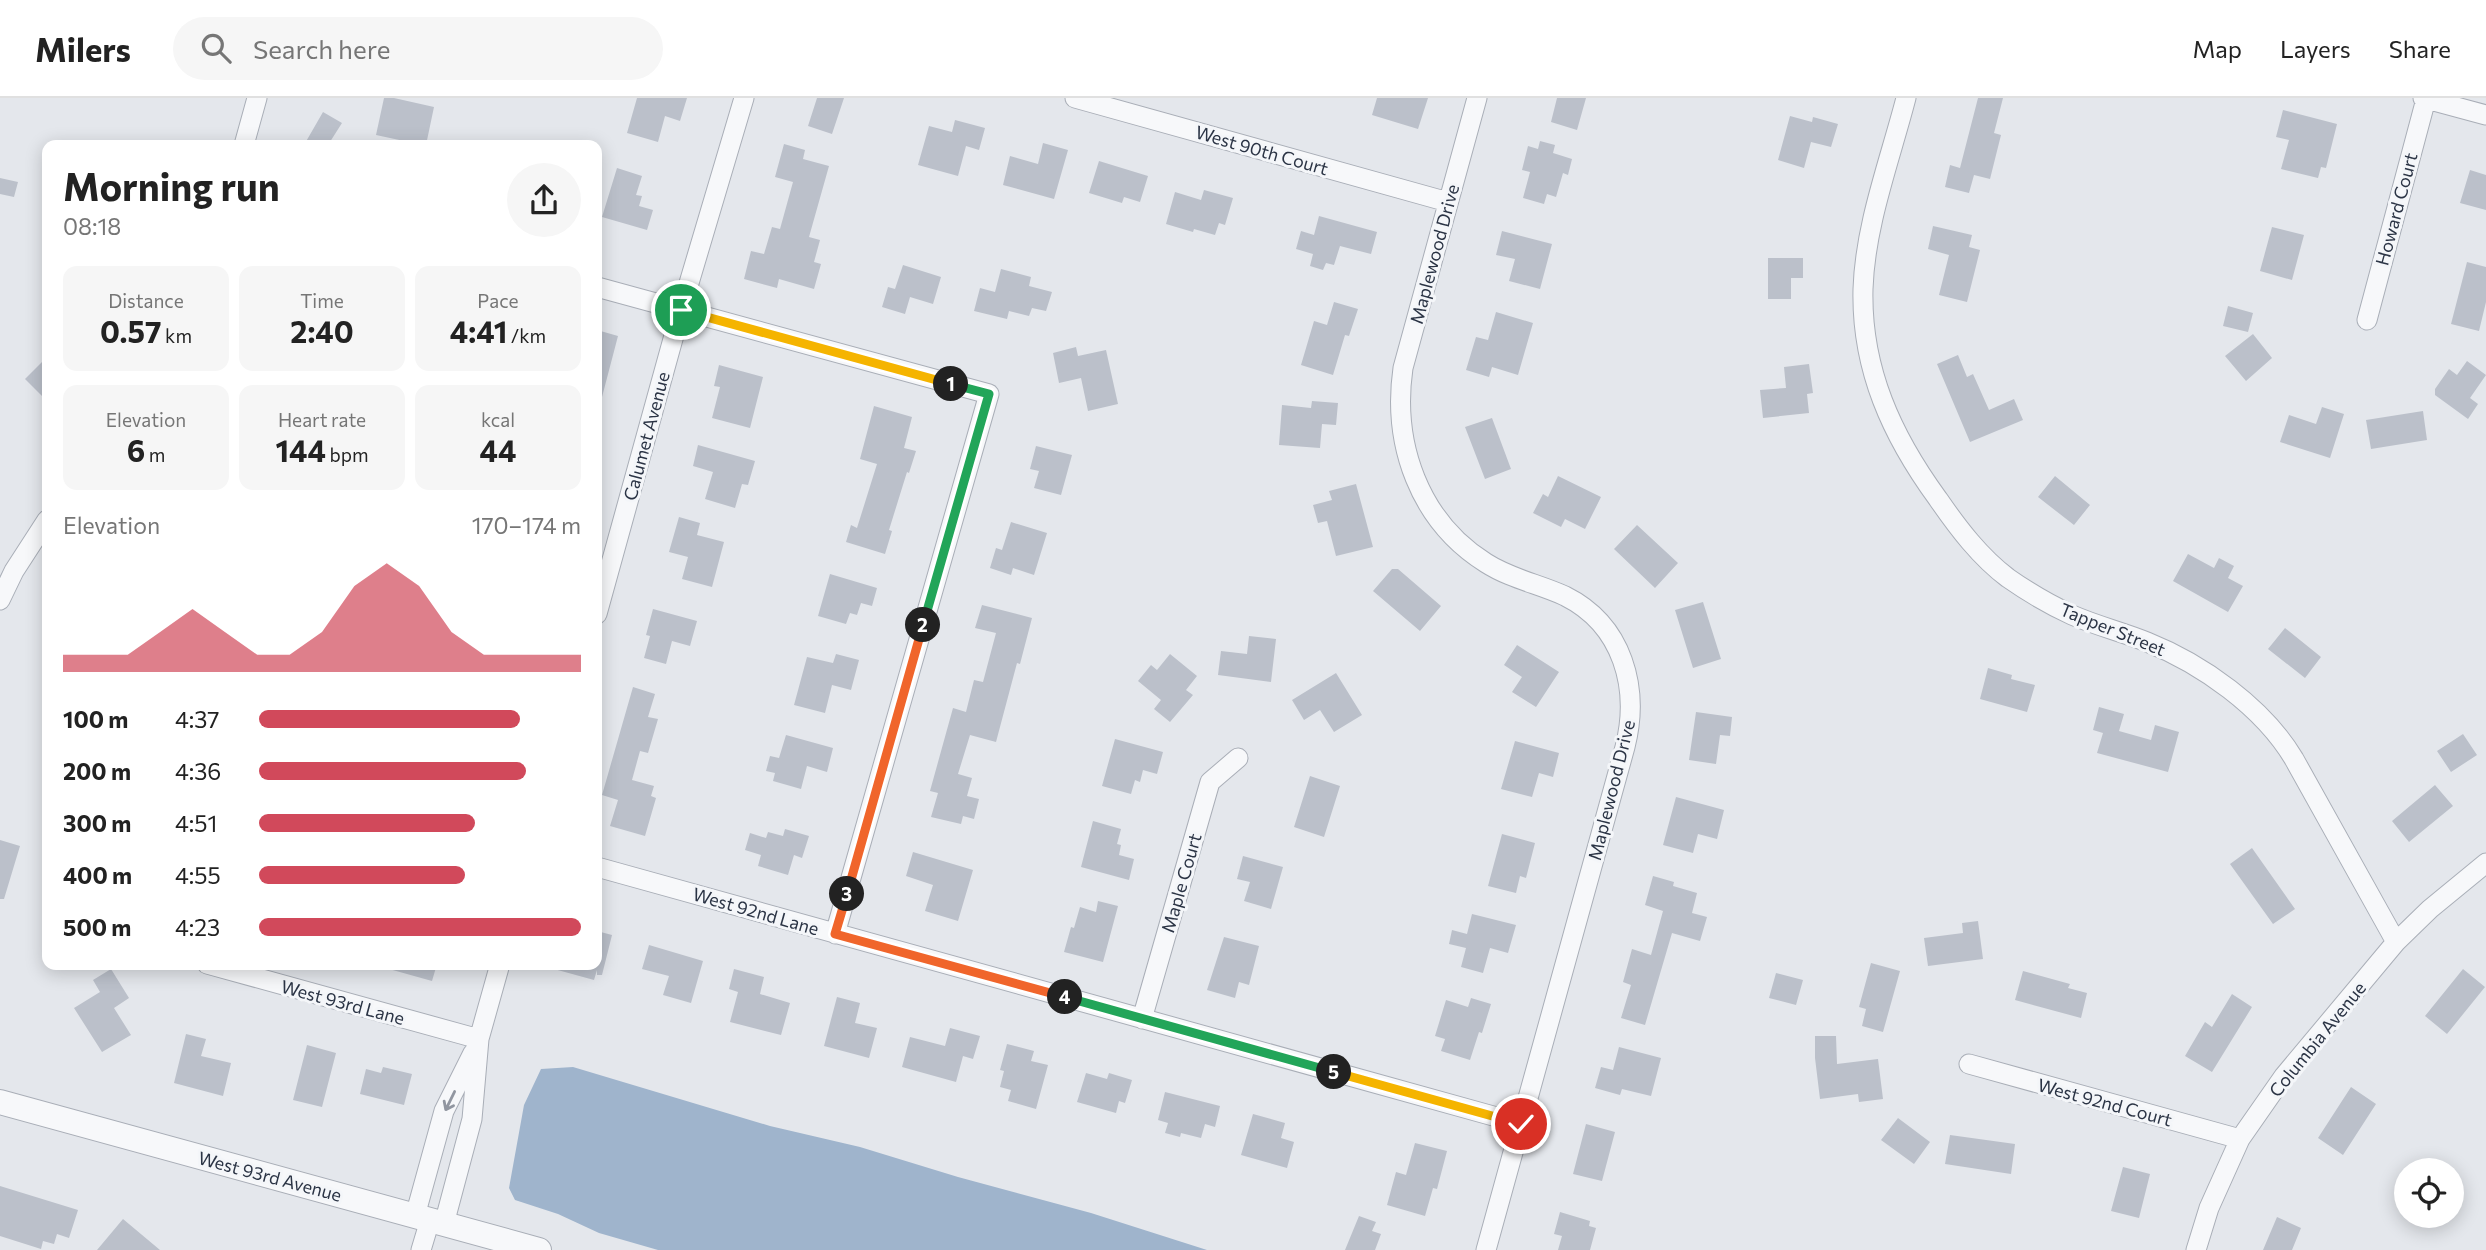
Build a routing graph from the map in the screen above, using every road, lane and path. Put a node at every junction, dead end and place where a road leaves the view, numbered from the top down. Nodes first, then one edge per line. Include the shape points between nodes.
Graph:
1 (257, 98) edge
2 (744, 98) edge
3 (1076, 98) edge
4 (1478, 98) edge
5 (1906, 98) edge
6 (2425, 98) edge
7 (2486, 115) edge
8 (245, 140) edge
9 (1448, 202) junction
10 (602, 288) edge
11 (681, 310) junction
12 (2367, 320) dead end
13 (42, 528) edge
14 (602, 596) edge
15 (0, 600) edge
16 (1238, 758) dead end
17 (602, 868) edge
18 (2484, 868) edge
19 (835, 934) junction
20 (2396, 942) junction
21 (228, 970) edge
22 (498, 970) edge
23 (1142, 1019) junction
24 (480, 1039) junction
25 (1969, 1064) dead end
26 (0, 1102) edge
27 (1521, 1124) junction
28 (2240, 1139) junction
29 (429, 1220) junction
30 (421, 1250) edge
31 (540, 1250) edge
32 (1486, 1250) edge
33 (2196, 1250) edge

1 - 8 street
2 - 11 street, Calumet Avenue
3 - 9 street, West 90th Court
4 - 9 street, Maplewood Drive
5 - 20 street, Tapper Street via 1874,220 1863,289 1872,373 1903,449 1964,536 2007,577 2071,614 2195,665 2275,732
6 - 7 street
6 - 12 street, Howard Court
9 - 27 street, Maplewood Drive via 1400,388 1401,424 1411,470 1440,522 1471,553 1501,572 1568,598 1595,618 1620,656 1631,696 1629,729
10 - 11 street
11 - 14 street, Calumet Avenue
11 - 19 street via 989,394
13 - 15 street
16 - 23 street, Maple Court via 1210,782
17 - 19 street, West 92nd Lane
18 - 20 street, Columbia Avenue
19 - 23 street, West 92nd Lane
20 - 28 street, Columbia Avenue via 2284,1076
21 - 24 street, West 93rd Lane
22 - 24 street
23 - 27 street, West 92nd Lane
24 - 29 street via 472,1119
24 -> 29 street via 444,1111
25 - 28 street, West 92nd Court
26 - 29 street, West 93rd Avenue
27 - 32 street, Maplewood Drive
28 - 33 street, Columbia Avenue
29 - 30 street
29 - 31 street, West 93rd Avenue

